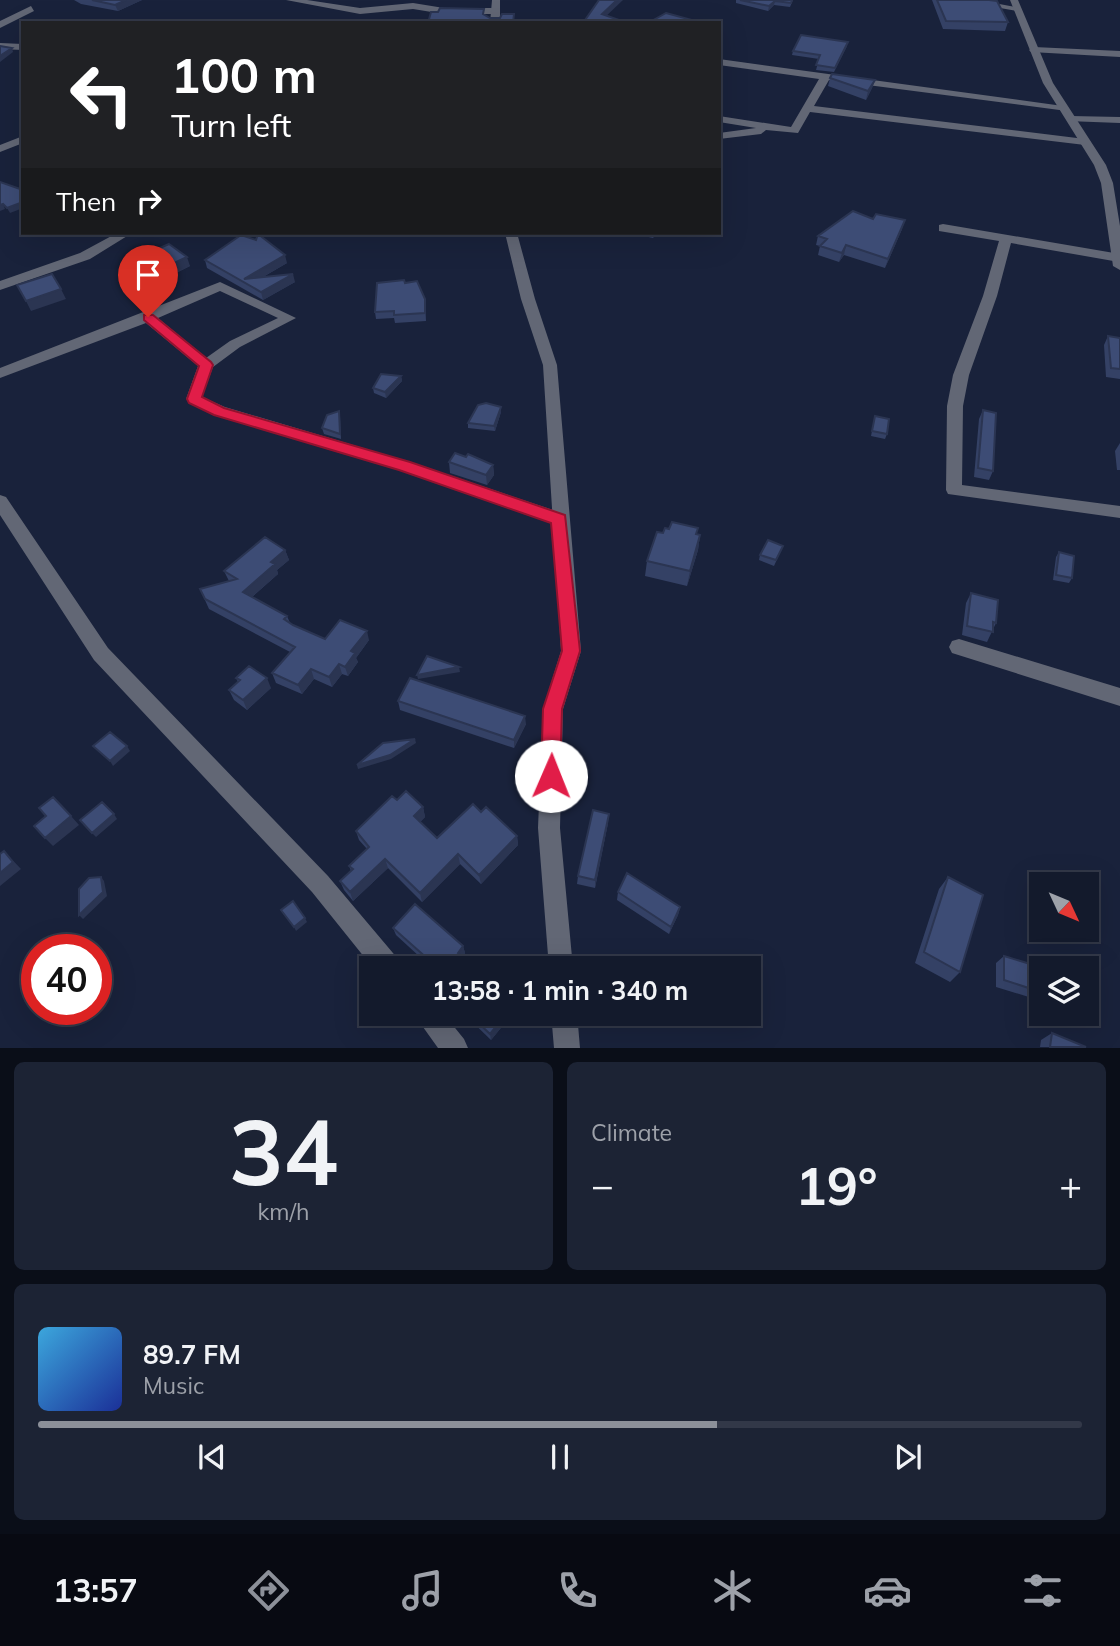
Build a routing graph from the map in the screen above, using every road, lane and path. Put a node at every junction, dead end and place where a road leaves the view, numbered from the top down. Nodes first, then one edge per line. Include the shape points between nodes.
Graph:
1 (290, 0) edge
2 (496, 0) edge
3 (959, 0) edge
4 (1015, 4) edge
5 (31, 9) dead end
6 (496, 12) junction
7 (495, 21) edge
8 (0, 25) edge
9 (0, 46) edge
10 (21, 47) edge
11 (1034, 50) junction
12 (1120, 54) edge
13 (721, 62) edge
14 (826, 76) junction
15 (809, 109) junction
16 (1067, 114) junction
17 (721, 119) edge
18 (1120, 120) edge
19 (774, 128) junction
20 (721, 136) edge
21 (21, 140) edge
22 (1085, 142) junction
23 (0, 149) edge
24 (1107, 183) junction
25 (1120, 186) edge
26 (943, 228) dead end
27 (123, 235) edge
28 (512, 235) edge
29 (1006, 239) junction
30 (1119, 262) edge
31 (0, 286) edge
32 (148, 317) junction
33 (206, 365) junction
34 (0, 373) edge
35 (0, 501) edge
36 (1120, 512) edge
37 (559, 519) junction
38 (958, 648) dead end
39 (1120, 697) edge
40 (379, 956) edge
41 (560, 956) edge
42 (437, 1026) edge
43 (566, 1026) edge
44 (455, 1048) edge
45 (567, 1048) edge

1 - 6 street via 360,11 412,6
2 - 6 street
3 - 4 street
4 - 11 street
5 - 8 street
6 - 7 street
9 - 10 street
11 - 12 street
11 - 16 street
13 - 14 street
14 - 15 street
14 - 16 street
15 - 19 street via 794,131
15 - 22 street
16 - 18 street
16 - 22 street
17 - 19 street
19 - 20 street
21 - 23 street
22 - 24 street
24 - 25 street
24 - 30 street
26 - 29 street
27 - 31 street via 86,256
28 - 37 street via 550,365
29 - 30 street
29 - 36 street via 961,375 955,406 954,490
32 - 33 street
32 - 33 street via 220,286 289,318 235,344
32 - 34 street
33 - 37 street via 194,399 219,411 404,466
35 - 40 street via 101,654 320,884
37 - 41 street via 571,651 552,709 549,828
38 - 39 street
42 - 44 street
43 - 45 street

